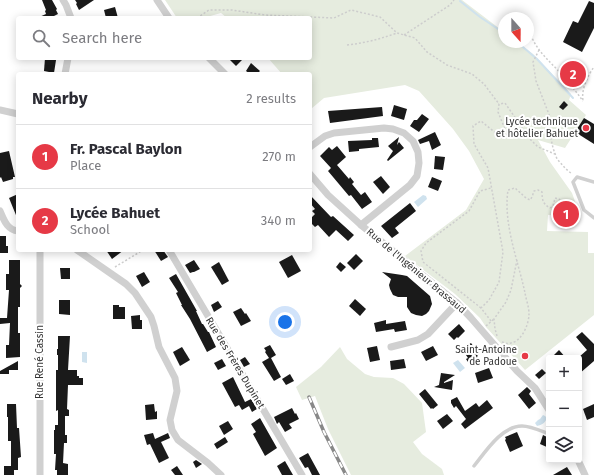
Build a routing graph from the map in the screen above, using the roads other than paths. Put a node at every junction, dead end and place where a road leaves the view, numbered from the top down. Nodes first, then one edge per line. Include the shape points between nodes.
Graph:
1 (63, 0) edge
2 (157, 0) edge
3 (70, 16) edge
4 (168, 16) edge
5 (68, 60) edge
6 (211, 60) edge
7 (66, 72) edge
8 (223, 72) edge
9 (0, 110) edge
10 (16, 114) edge
11 (312, 146) edge
12 (312, 176) edge
13 (594, 182) edge
14 (0, 211) edge
15 (594, 218) edge
16 (361, 225) junction
17 (16, 230) edge
18 (40, 252) edge
19 (81, 252) edge
20 (170, 252) edge
21 (457, 303) junction
22 (391, 347) dead end
23 (546, 405) edge
24 (546, 433) edge
25 (579, 463) edge
26 (474, 466) dead end
27 (40, 475) edge
28 (221, 475) edge
29 (302, 475) edge
30 (585, 475) edge

1 - 3 street
2 - 4 street
5 - 7 street
6 - 8 street
9 - 10 street
11 - 16 street via 334,133 384,128 404,133 413,141 418,152 417,176 410,185
12 - 16 street, Rue de l'Ingénieur Brassaud
13 - 15 lane via 577,177 573,182 584,210
14 - 17 street via 8,227
16 - 21 street, Rue de l'Ingénieur Brassaud
18 - 27 street, Rue René Cassin
19 - 28 street via 126,284 151,317 159,347 176,378 177,391 170,420 172,430 178,440
20 - 29 street, Rue des Frères Dupinet
21 - 22 street via 428,334 418,340
21 - 23 street, Rue de l'Ingénieur Brassaud via 535,388
24 - 26 lane via 523,426 505,431
25 - 30 street

